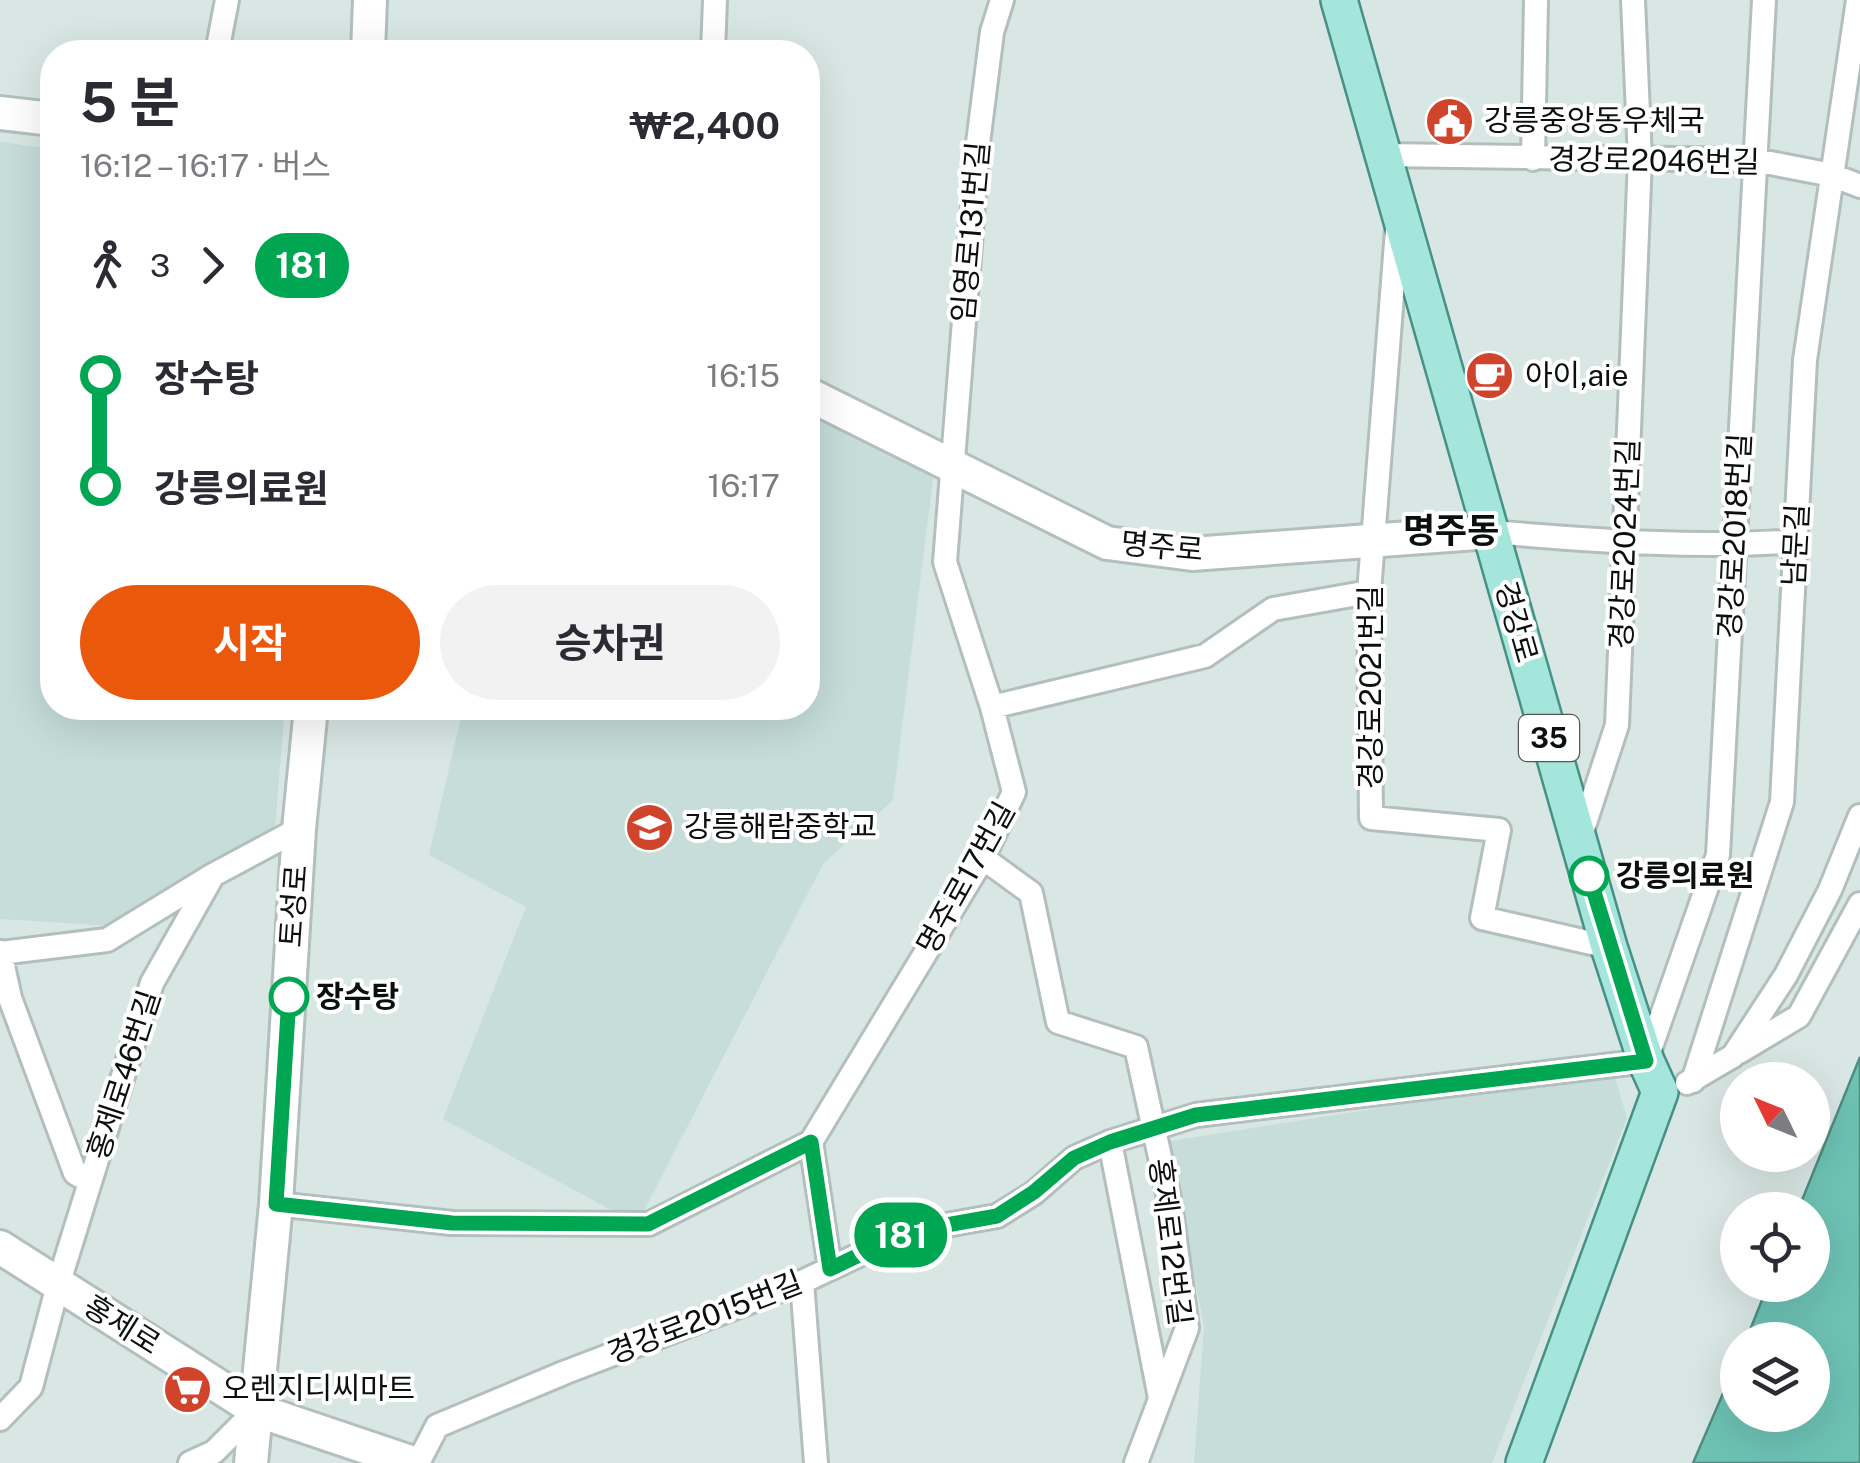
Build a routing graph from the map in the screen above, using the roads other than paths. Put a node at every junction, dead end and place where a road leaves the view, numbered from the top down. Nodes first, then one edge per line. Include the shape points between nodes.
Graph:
1 (227, 0) edge
2 (370, 0) edge
3 (715, 0) edge
4 (1002, 0) edge
5 (1339, 0) edge
6 (1536, 0) edge
7 (1633, 0) edge
8 (1764, 0) edge
9 (1858, 0) edge
10 (219, 40) edge
11 (368, 40) edge
12 (713, 40) edge
13 (0, 113) edge
14 (40, 118) edge
15 (1384, 155) junction
16 (1533, 159) junction
17 (1640, 160) junction
18 (1755, 160) junction
19 (1832, 176) junction
20 (1860, 186) edge
21 (1398, 210) junction
22 (820, 400) edge
23 (952, 466) junction
24 (1490, 532) junction
25 (1373, 540) junction
26 (1796, 541) junction
27 (1624, 542) junction
28 (1735, 546) junction
29 (1369, 592) junction
30 (992, 707) junction
31 (310, 720) edge
32 (1860, 816) edge
33 (299, 829) junction
34 (1579, 841) junction
35 (983, 858) junction
36 (213, 875) junction
37 (1860, 904) edge
38 (1609, 947) junction
39 (0, 952) edge
40 (1733, 1056) junction
41 (1667, 1078) junction
42 (1154, 1126) junction
43 (811, 1142) junction
44 (1110, 1142) junction
45 (92, 1173) junction
46 (276, 1204) junction
47 (0, 1247) edge
48 (830, 1269) junction
49 (802, 1282) junction
50 (58, 1285) junction
51 (1160, 1398) junction
52 (256, 1410) junction
53 (0, 1419) edge
54 (190, 1463) edge
55 (251, 1463) edge
56 (415, 1463) edge
57 (816, 1463) edge
58 (1136, 1463) edge
59 (1524, 1463) edge

1 - 10 street
2 - 11 street
3 - 12 street
4 - 23 street, 임영로131번길 via 978,143
5 - 15 main road, 경강로 / 35
6 - 16 street
7 - 17 street, 경강로2024번길
8 - 18 street, 경강로2018번길
9 - 19 street, 남문길
13 - 14 street
15 - 16 street, 경강로2046번길
15 - 21 main road, 경강로 / 35
16 - 17 street, 경강로2046번길
17 - 18 street, 경강로2046번길
17 - 27 street, 경강로2024번길
18 - 19 street, 경강로2046번길
18 - 28 street, 경강로2018번길
19 - 20 street, 경강로2046번길
19 - 26 street, 남문길 via 1805,360
21 - 24 main road, 경강로 / 35
21 - 25 street, 경강로2021번길
22 - 23 street, 명주로
23 - 25 street, 명주로 via 1108,543 1192,554
23 - 30 street, 명주로17번길 via 945,562
24 - 25 street, 명주로
24 - 27 street
24 - 34 main road, 경강로 / 35
25 - 29 street, 경강로2021번길
26 - 28 street
26 - 41 street, 남문길 via 1782,802
27 - 28 street
27 - 34 street, 경강로2024번길 via 1617,725
28 - 41 street, 경강로2018번길 via 1718,854
29 - 30 street via 1273,609 1205,656
29 - 38 street, 경강로2021번길 via 1370,818 1498,830 1482,918
30 - 35 street, 명주로17번길 via 1014,792
31 - 33 street, 토성로
32 - 40 street via 1786,975
33 - 36 street
33 - 46 street, 토성로
34 - 38 main road, 경강로 / 35
35 - 42 street, 홍제로12번길 via 1030,893 1058,1022 1136,1047
35 - 43 street, 명주로17번길
36 - 39 street via 107,940
36 - 45 street, 홍제로46번길 via 152,983
37 - 40 street via 1798,1016
38 - 41 main road, 경강로 / 35
39 - 45 street via 10,998 74,1173
40 - 41 street
41 - 42 street, 경강로2015번길 via 1196,1115
41 - 59 main road
42 - 44 street, 경강로2015번길
42 - 51 street, 홍제로12번길 via 1186,1328
43 - 46 street via 648,1224 452,1223
43 - 48 street
44 - 48 street, 경강로2015번길 via 1074,1158 997,1216 907,1232
44 - 51 street
45 - 50 street, 홍제로46번길
46 - 52 street, 토성로
47 - 50 street, 홍제로
48 - 49 street, 경강로2015번길
49 - 56 street, 경강로2015번길 via 437,1426
49 - 57 street
50 - 52 street, 홍제로
50 - 53 street, 홍제로46번길 via 31,1387
51 - 58 street, 홍제로12번길
52 - 54 street via 214,1452
52 - 55 street, 토성로
52 - 56 street, 홍제로

